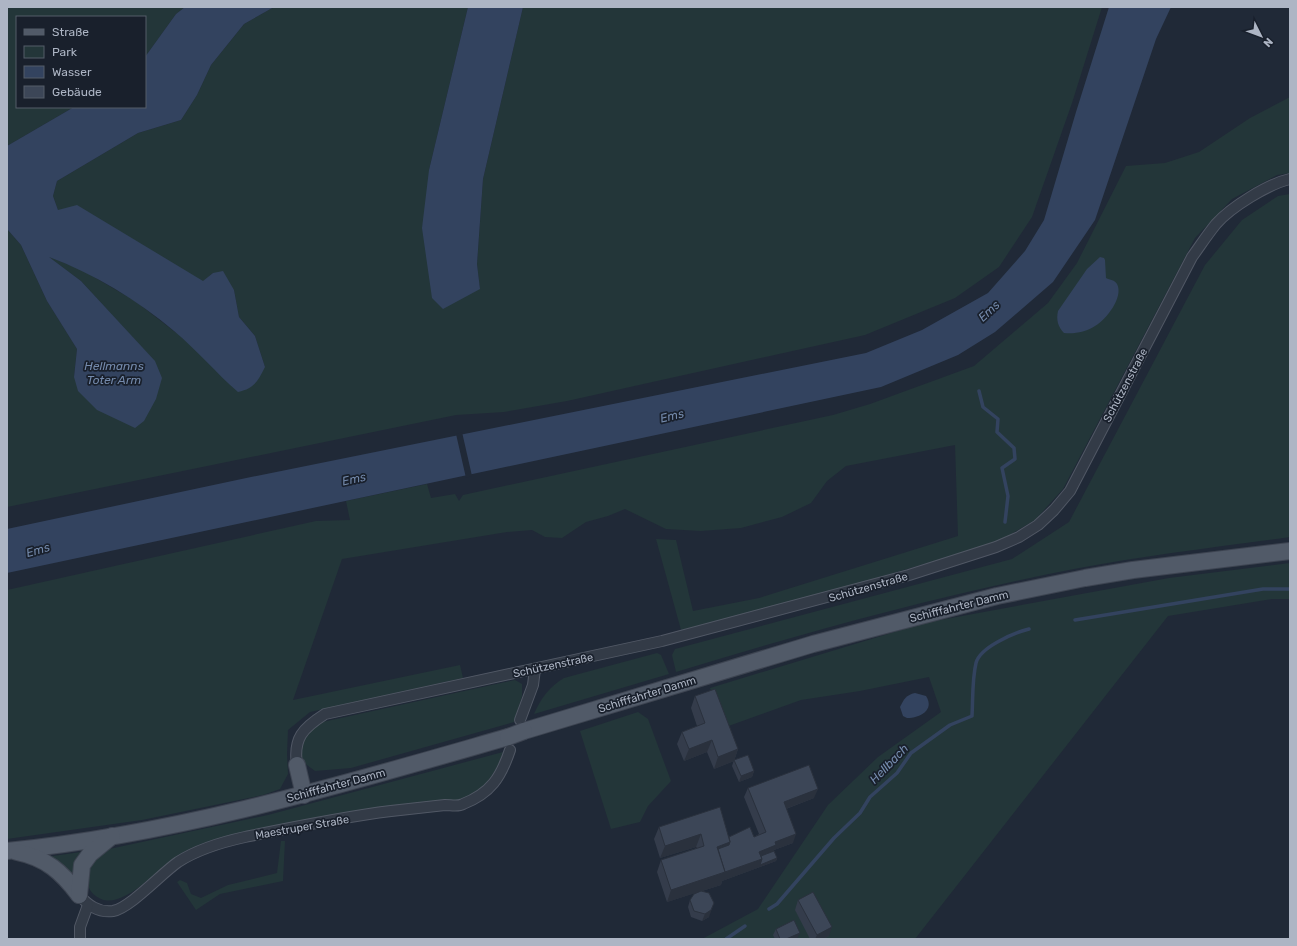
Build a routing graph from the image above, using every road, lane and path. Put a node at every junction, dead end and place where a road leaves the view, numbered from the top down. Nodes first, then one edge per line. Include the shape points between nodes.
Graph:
1 (1290, 179) edge
2 (1290, 551) edge
3 (535, 669) junction
4 (522, 726) junction
5 (509, 743) junction
6 (297, 765) joint
7 (304, 794) junction
8 (112, 836) junction
9 (8, 851) edge
10 (84, 900) junction
11 (80, 939) edge

1 - 3 street, Schützenstraße via 1278,182 1236,207 1217,223 1196,251 1070,490 1054,510 1032,529 996,547 902,577 662,641
2 - 4 main road, Schifffahrter Damm via 1133,570 997,596 813,644 675,685
3 - 4 street
3 - 6 street, Schützenstraße via 325,714 311,723 300,735 295,751
4 - 5 main road, Schifffahrter Damm, bridge
5 - 7 main road, Schifffahrter Damm
5 - 10 street, Maestruper Straße via 504,768 496,782 483,794 462,805 301,825 242,838 200,850 178,862 114,911 101,911
6 - 7 main road
7 - 8 main road, Schifffahrter Damm via 189,822
8 - 9 main road, Schifffahrter Damm
8 - 10 main road via 82,864
9 - 10 main road via 35,856 54,868
10 - 11 street

